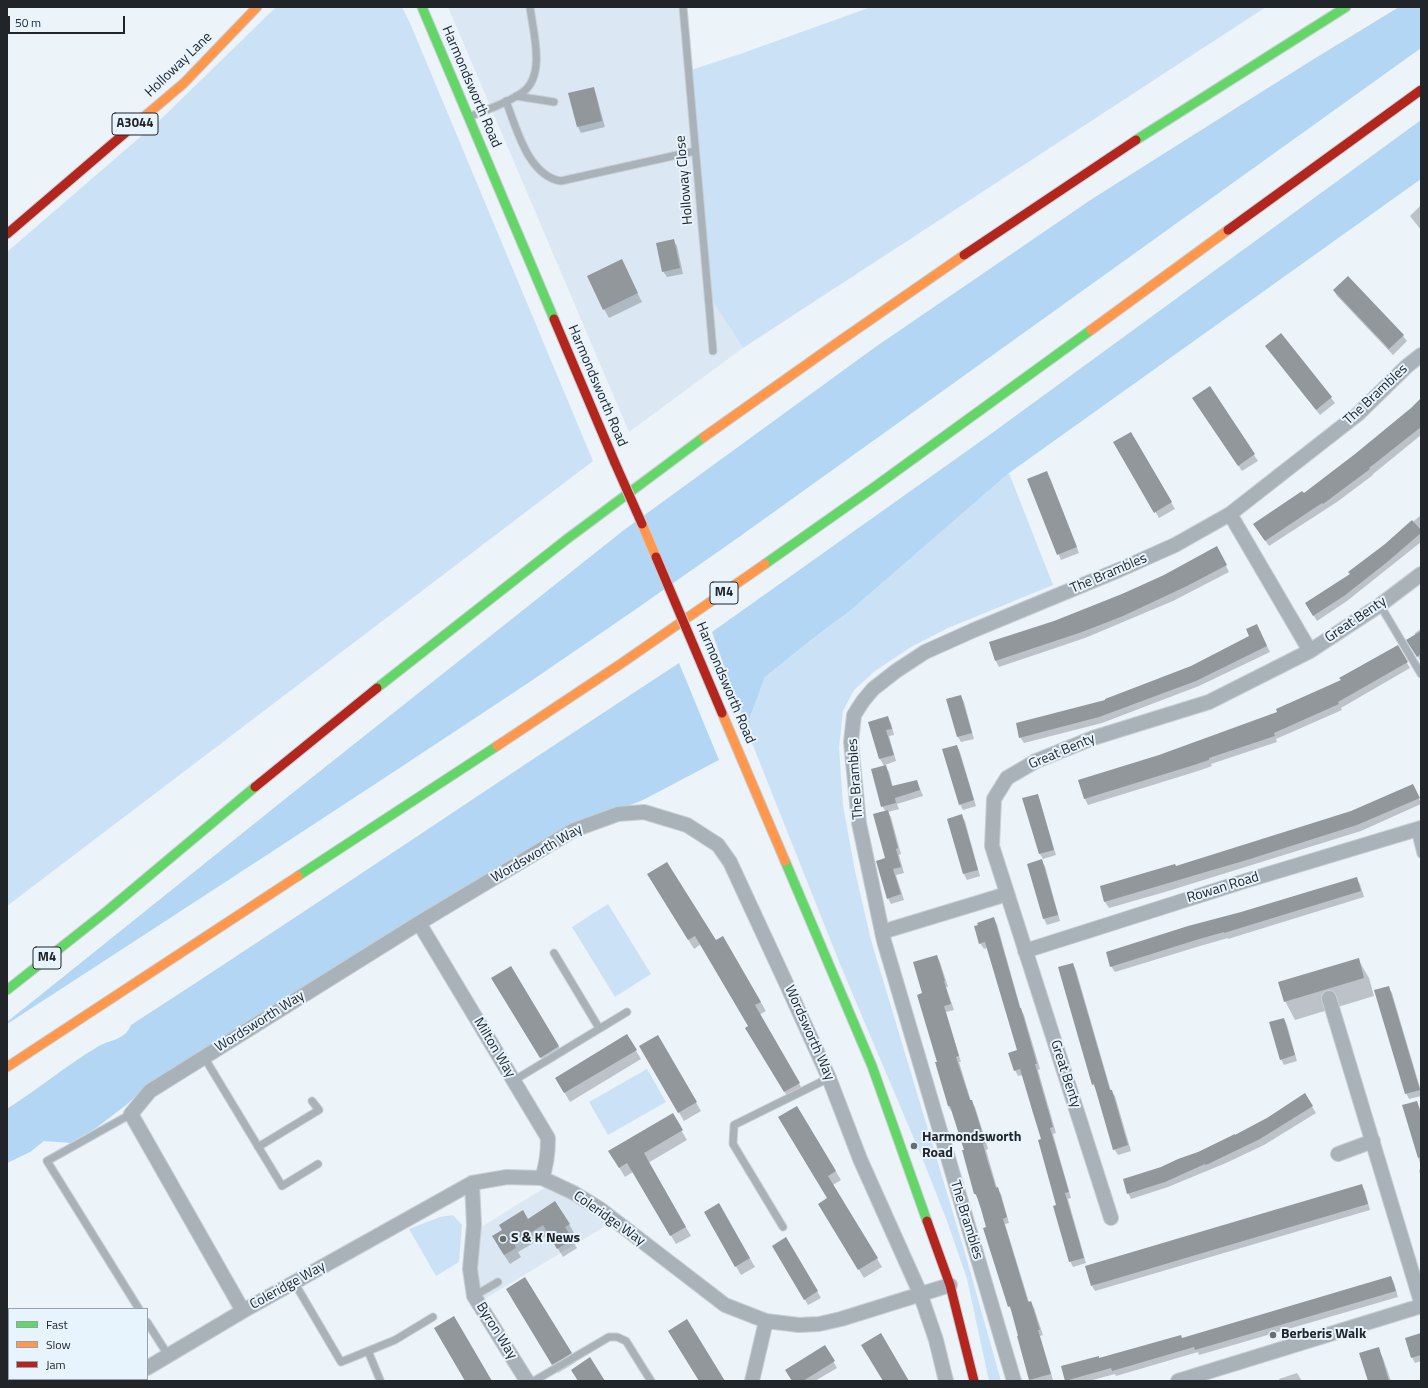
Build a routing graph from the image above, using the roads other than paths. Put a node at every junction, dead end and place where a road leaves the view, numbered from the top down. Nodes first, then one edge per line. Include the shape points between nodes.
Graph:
1 (257, 7) edge
2 (422, 7) edge
3 (530, 7) edge
4 (683, 7) edge
5 (1346, 7) edge
6 (1421, 90) edge
7 (516, 96) junction
8 (506, 101) junction
9 (554, 102) dead end
10 (469, 117) junction
11 (696, 151) junction
12 (7, 234) edge
13 (713, 351) dead end
14 (1421, 355) edge
15 (1230, 514) junction
16 (1421, 574) edge
17 (1380, 605) junction
18 (1310, 651) junction
19 (1421, 674) edge
20 (1418, 829) edge
21 (1421, 854) edge
22 (1007, 894) junction
23 (419, 923) junction
24 (882, 932) junction
25 (1025, 951) junction
26 (554, 953) dead end
27 (7, 990) edge
28 (1329, 998) dead end
29 (627, 1012) dead end
30 (599, 1028) junction
31 (204, 1057) junction
32 (7, 1067) edge
33 (829, 1078) junction
34 (513, 1081) junction
35 (312, 1101) dead end
36 (131, 1114) junction
37 (1373, 1141) junction
38 (258, 1147) junction
39 (1338, 1154) dead end
40 (318, 1164) dead end
41 (542, 1178) junction
42 (472, 1183) junction
43 (1111, 1218) dead end
44 (783, 1227) dead end
45 (294, 1282) junction
46 (498, 1282) dead end
47 (950, 1285) junction
48 (920, 1293) junction
49 (474, 1296) junction
50 (1421, 1302) edge
51 (1421, 1306) edge
52 (138, 1308) edge
53 (243, 1311) junction
54 (433, 1317) dead end
55 (766, 1321) junction
56 (148, 1324) edge
57 (368, 1351) junction
58 (168, 1355) junction
59 (148, 1367) edge
60 (380, 1380) dead end
61 (527, 1381) edge
62 (534, 1381) edge
63 (651, 1381) edge
64 (752, 1381) edge
65 (946, 1381) edge
66 (974, 1381) edge
67 (1014, 1381) edge
68 (1178, 1381) edge

1 - 12 main road, Holloway Lane / A3044 via 184,83
2 - 10 main road, Harmondsworth Road
3 - 7 lane via 537,62 531,84
4 - 11 lane, Holloway Close
5 - 27 main road, M4 via 1202,96 935,274 665,466 397,672
6 - 32 main road, M4 via 734,586 539,718
7 - 8 lane
7 - 9 lane
8 - 10 lane
8 - 11 lane via 532,161 554,180 561,181
10 - 47 main road, Harmondsworth Road, bridge via 872,1066
11 - 13 lane, Holloway Close
14 - 15 street, The Brambles via 1358,414
15 - 18 street
15 - 24 street, The Brambles via 1175,545 926,652 896,671 873,689 863,701 854,715 851,742 859,824
16 - 17 street, Great Benty
17 - 18 street, Great Benty
17 - 19 lane
18 - 22 street, Great Benty via 1209,702 1093,738 1036,760 1007,778 994,799 992,846
20 - 21 lane
20 - 25 street, Rowan Road
22 - 24 street
22 - 25 street, Great Benty
23 - 31 street, Wordsworth Way
23 - 33 street, Wordsworth Way via 574,830 618,814 644,812 687,825 718,845 730,862
23 - 34 street, Milton Way
24 - 67 street, The Brambles
25 - 43 street, Great Benty
26 - 30 lane
28 - 37 street
29 - 30 lane
30 - 34 lane
31 - 36 street, Wordsworth Way via 150,1091
31 - 38 lane
33 - 44 lane via 734,1125 734,1144
33 - 48 street, Wordsworth Way via 860,1159
34 - 41 street, Milton Way via 548,1138 548,1157
35 - 38 lane via 319,1110
36 - 52 lane via 47,1161
36 - 53 street
37 - 39 street
37 - 50 street
38 - 40 lane via 282,1186
41 - 42 street, Coleridge Way via 507,1177
41 - 55 street, Coleridge Way via 600,1209 724,1305
42 - 45 street, Coleridge Way
42 - 49 street, Byron Way via 474,1225 470,1269
45 - 53 street, Coleridge Way
45 - 57 lane via 342,1362
46 - 49 lane
47 - 48 street, Coleridge Way
47 - 66 main road, Harmondsworth Road
48 - 55 street, Coleridge Way via 819,1324 799,1325
48 - 65 street, Wordsworth Way via 936,1340
49 - 61 street, Byron Way
51 - 68 street
53 - 58 street, Coleridge Way
54 - 57 lane via 395,1340
55 - 64 street
56 - 58 lane
57 - 60 lane
58 - 59 street, Coleridge Way
62 - 63 lane via 609,1337 617,1337 626,1341

